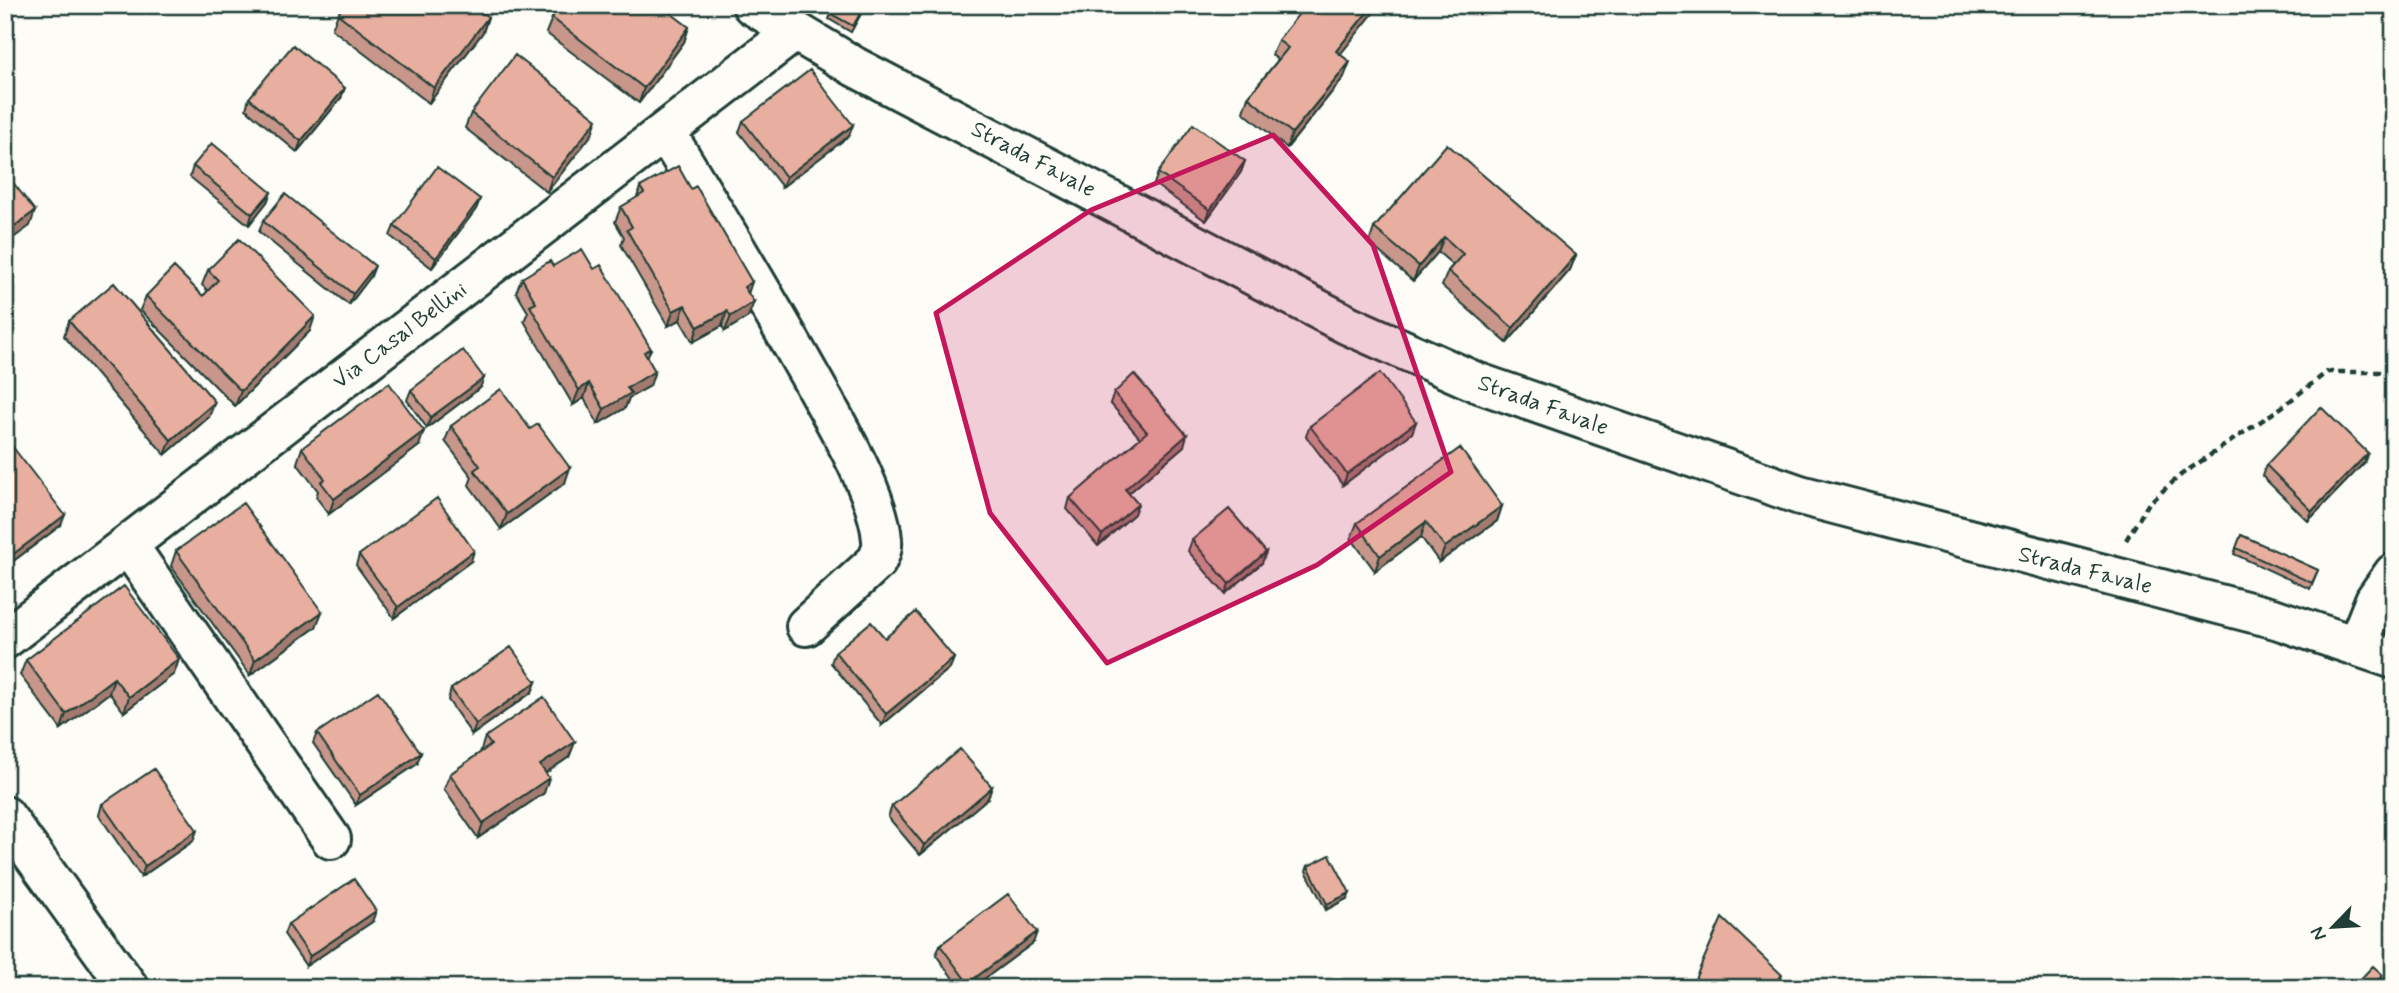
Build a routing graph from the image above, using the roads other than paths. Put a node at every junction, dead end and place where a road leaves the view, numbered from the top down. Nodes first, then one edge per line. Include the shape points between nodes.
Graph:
1 (752, 5) edge
2 (794, 32) junction
3 (666, 132) junction
4 (128, 545) junction
5 (2390, 586) edge
6 (806, 626) dead end
7 (5, 639) edge
8 (2357, 645) junction
9 (2394, 659) edge
10 (5, 816) edge
11 (331, 839) dead end
12 (129, 988) edge

1 - 2 street, Strada Favale
2 - 3 street, Via Casal Bellini
2 - 8 street, Strada Favale via 1348,325 1476,382 1800,495 2253,613
3 - 4 street, Via Casal Bellini
3 - 6 street via 840,431 879,523 882,550 877,561
4 - 7 street, Via Casal Bellini
4 - 11 street
5 - 8 street via 2375,600
8 - 9 street, Strada Favale
10 - 12 street

